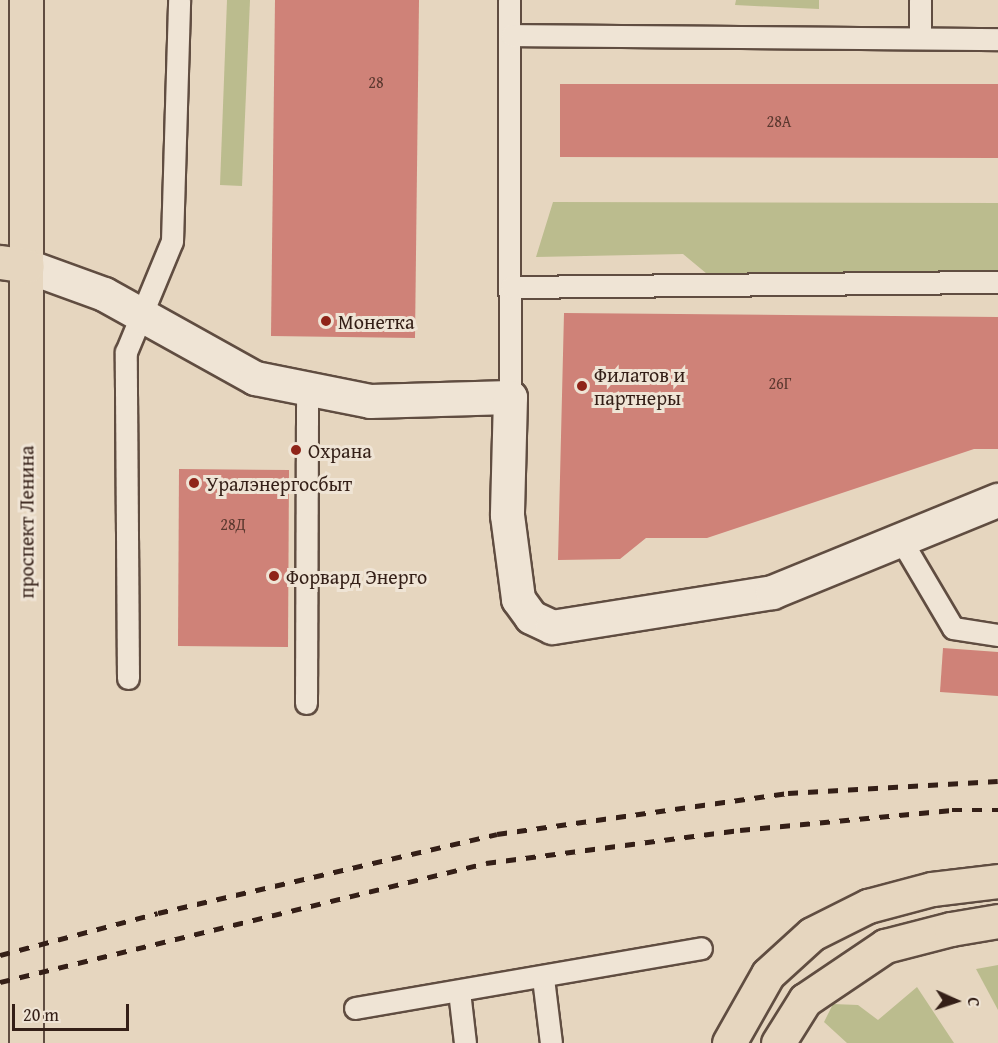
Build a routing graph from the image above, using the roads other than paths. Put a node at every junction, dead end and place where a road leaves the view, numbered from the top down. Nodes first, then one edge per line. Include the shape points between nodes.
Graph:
1 (26, 0) edge
2 (179, 0) edge
3 (509, 0) edge
4 (920, 0) edge
5 (512, 35) junction
6 (920, 38) junction
7 (998, 39) edge
8 (14, 264) edge
9 (998, 282) edge
10 (511, 287) junction
11 (140, 316) junction
12 (307, 388) junction
13 (510, 397) junction
14 (998, 500) edge
15 (901, 540) junction
16 (998, 635) edge
17 (128, 678) dead end
18 (306, 702) dead end
19 (998, 881) edge
20 (998, 921) edge
21 (701, 948) dead end
22 (543, 978) junction
23 (459, 991) junction
24 (355, 1008) dead end
25 (26, 1043) edge
26 (465, 1043) edge
27 (551, 1043) edge
28 (729, 1043) edge
29 (778, 1043) edge

1 - 8 main road, проспект Ленина
2 - 11 lane via 172,240
3 - 5 lane
4 - 6 lane
5 - 6 lane
5 - 10 lane
6 - 7 lane
8 - 11 street via 104,294
8 - 25 main road, проспект Ленина
9 - 10 lane
10 - 13 lane
11 - 12 street via 255,378
11 - 17 lane via 126,352
12 - 13 street via 370,401
12 - 18 lane
13 - 15 street via 507,515 518,599 531,617 552,627 772,592
14 - 15 street
15 - 16 lane via 953,628
19 - 28 main road via 932,889 868,906 812,934 768,974
20 - 29 main road via 951,928 885,946 805,1000
21 - 22 lane
22 - 23 lane
22 - 27 lane
23 - 24 lane
23 - 26 lane

